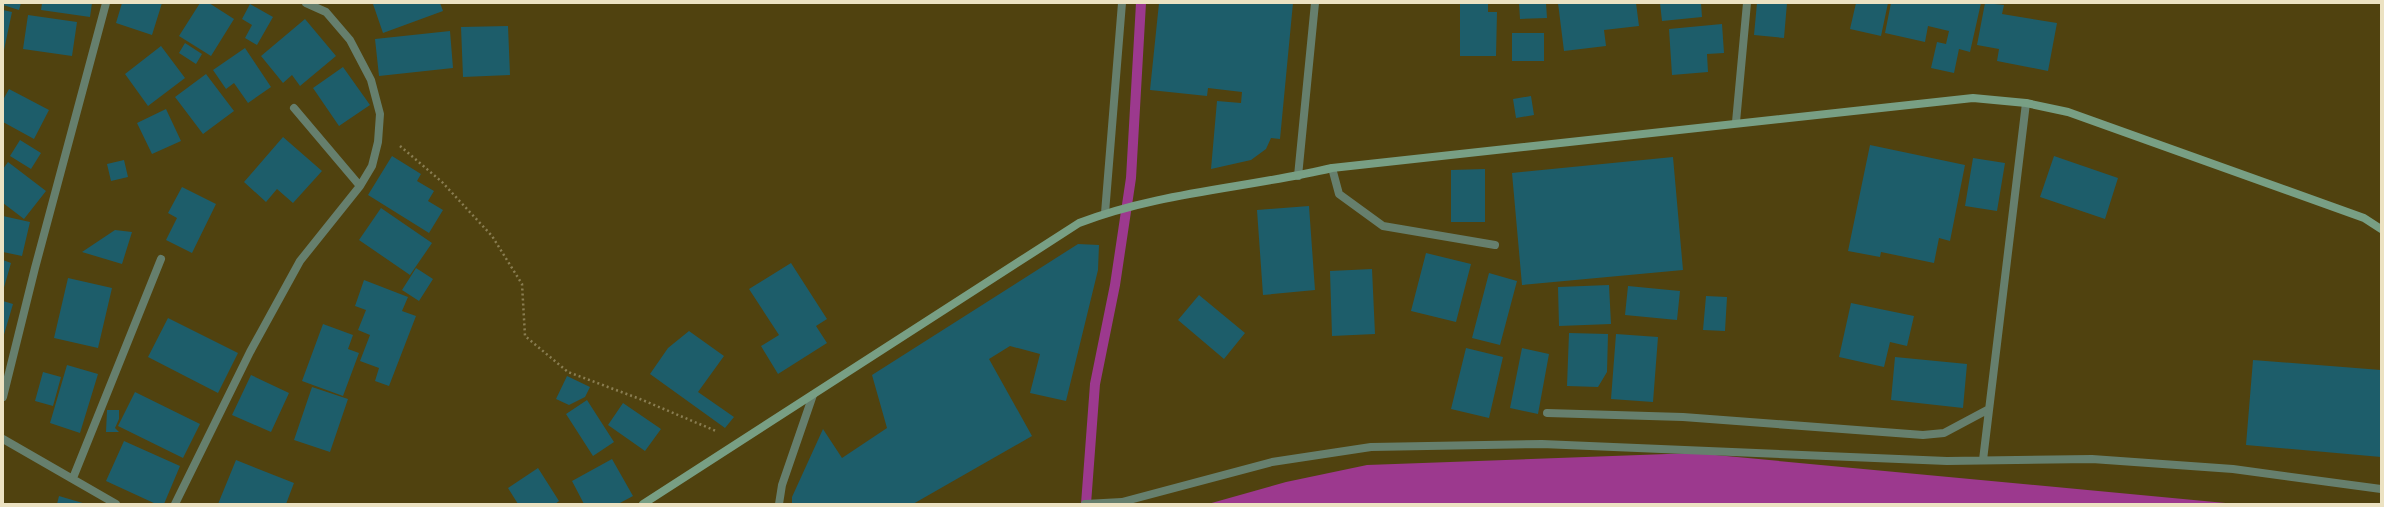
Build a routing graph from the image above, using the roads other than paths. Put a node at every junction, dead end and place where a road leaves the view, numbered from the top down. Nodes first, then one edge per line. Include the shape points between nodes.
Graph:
1 (106, 3) edge
2 (306, 3) edge
3 (1122, 3) edge
4 (1315, 3) edge
5 (1747, 3) edge
6 (2026, 103) junction
7 (294, 108) dead end
8 (1736, 122) junction
9 (1332, 168) junction
10 (1298, 176) junction
11 (360, 186) junction
12 (1105, 213) junction
13 (2381, 229) edge
14 (1495, 245) dead end
15 (160, 259) dead end
16 (813, 395) junction
17 (3, 397) edge
18 (1989, 409) junction
19 (1547, 413) dead end
20 (3, 439) edge
21 (1983, 460) junction
22 (73, 478) junction
23 (2381, 489) edge
24 (116, 504) edge
25 (175, 504) edge
26 (642, 504) edge
27 (779, 504) edge
28 (1086, 504) edge

1 - 17 street via 34,268
2 - 11 street via 326,12 350,40 371,80 380,114 378,136 372,166
3 - 12 street
4 - 10 street
5 - 8 street
6 - 8 street via 1973,98
6 - 13 street via 2068,112 2364,218
6 - 18 street
7 - 11 street
8 - 9 street
9 - 10 street
9 - 14 street via 1339,194 1383,226
10 - 12 street via 1158,198
11 - 25 street via 300,261 250,352
12 - 16 street via 1079,223 1043,245
15 - 22 street
16 - 26 street
16 - 27 street via 782,485
18 - 19 street via 1944,433 1922,435 1683,417
18 - 21 street
20 - 22 street
21 - 23 street via 2092,459 2217,468
21 - 28 street via 1947,461 1542,444 1371,447 1272,462 1122,502
22 - 24 street

